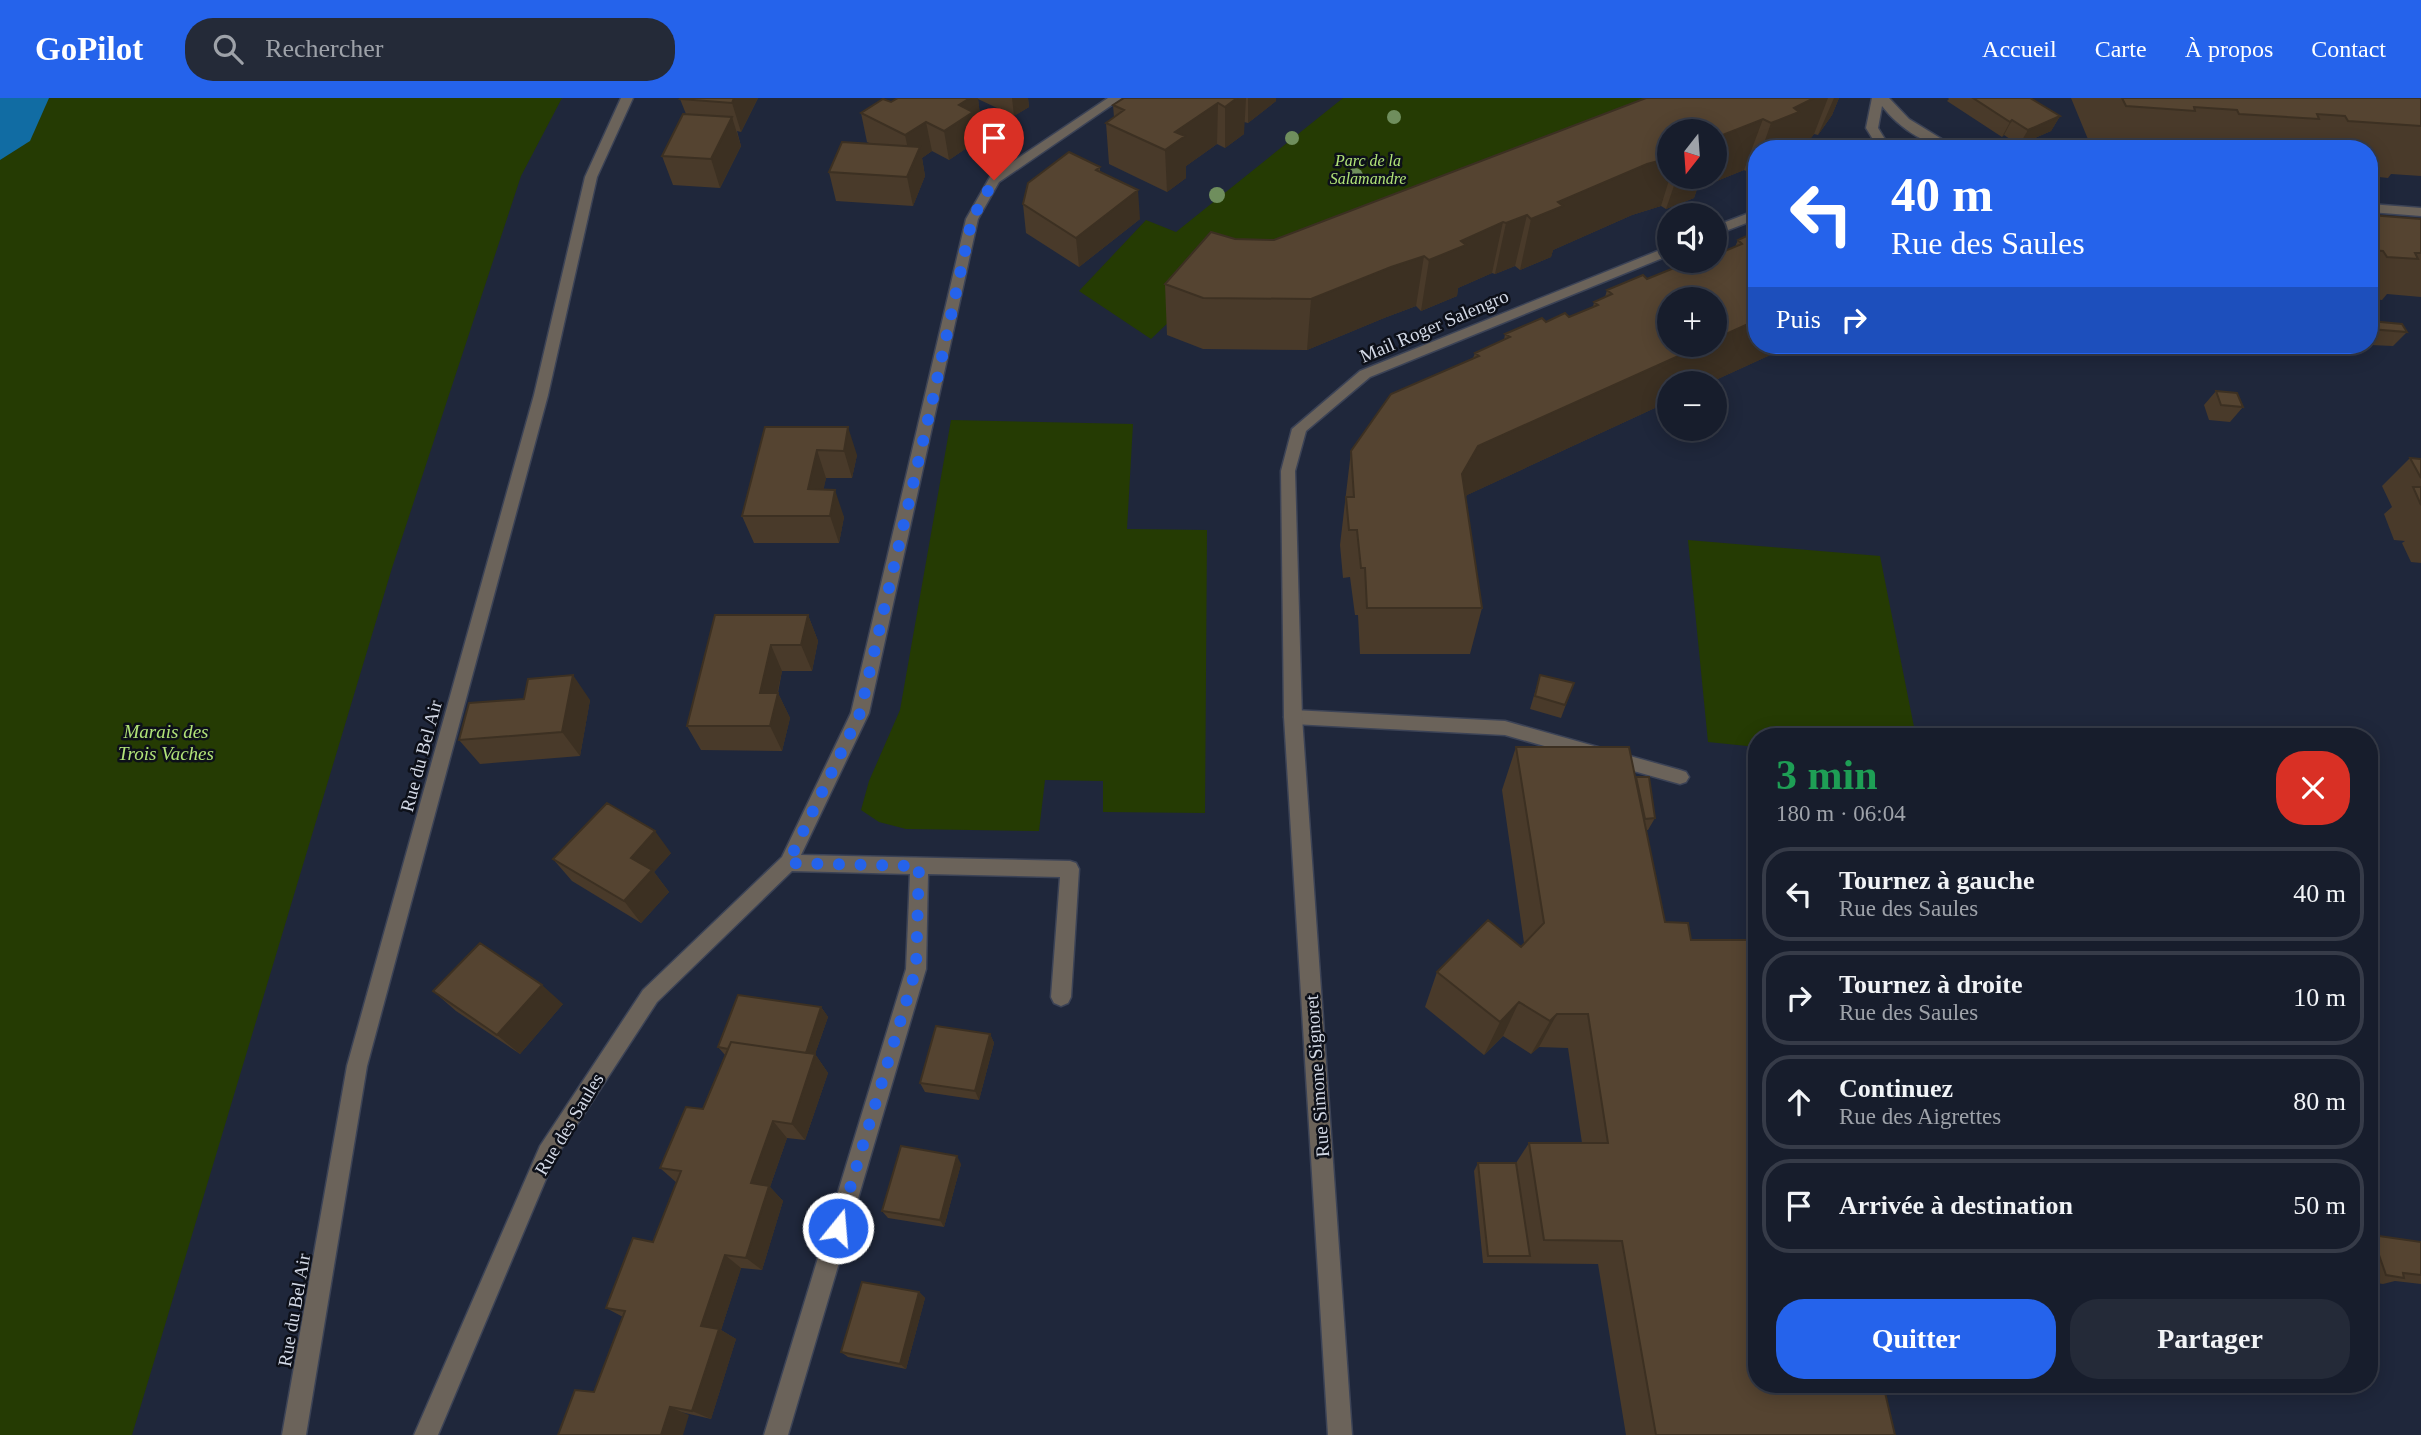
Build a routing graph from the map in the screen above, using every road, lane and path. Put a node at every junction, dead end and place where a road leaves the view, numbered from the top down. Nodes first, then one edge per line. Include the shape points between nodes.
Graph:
1 (627, 98) edge
2 (1116, 98) edge
3 (1880, 98) edge
4 (1879, 140) edge
5 (1938, 140) edge
6 (2378, 209) edge
7 (2421, 212) edge
8 (1748, 218) edge
9 (1727, 226) edge
10 (1657, 255) edge
11 (1293, 717) junction
12 (1680, 777) dead end
13 (788, 863) junction
14 (919, 866) junction
15 (1061, 997) dead end
16 (294, 1435) edge
17 (426, 1435) edge
18 (776, 1435) edge
19 (1340, 1435) edge

1 - 16 street, Rue du Bel Air via 592,177 541,395 358,1066
2 - 13 street, Rue des Saules via 994,180 972,219 860,713
3 - 4 street via 1872,128
3 - 5 street
6 - 7 street
8 - 9 street
10 - 11 street, Mail Roger Salengro via 1365,374 1299,429 1288,471
11 - 12 street via 1504,728
11 - 19 street, Rue Simone Signoret
13 - 14 street
13 - 17 street, Rue des Saules via 650,996 547,1153
14 - 15 street via 1070,869
14 - 18 street via 916,969

